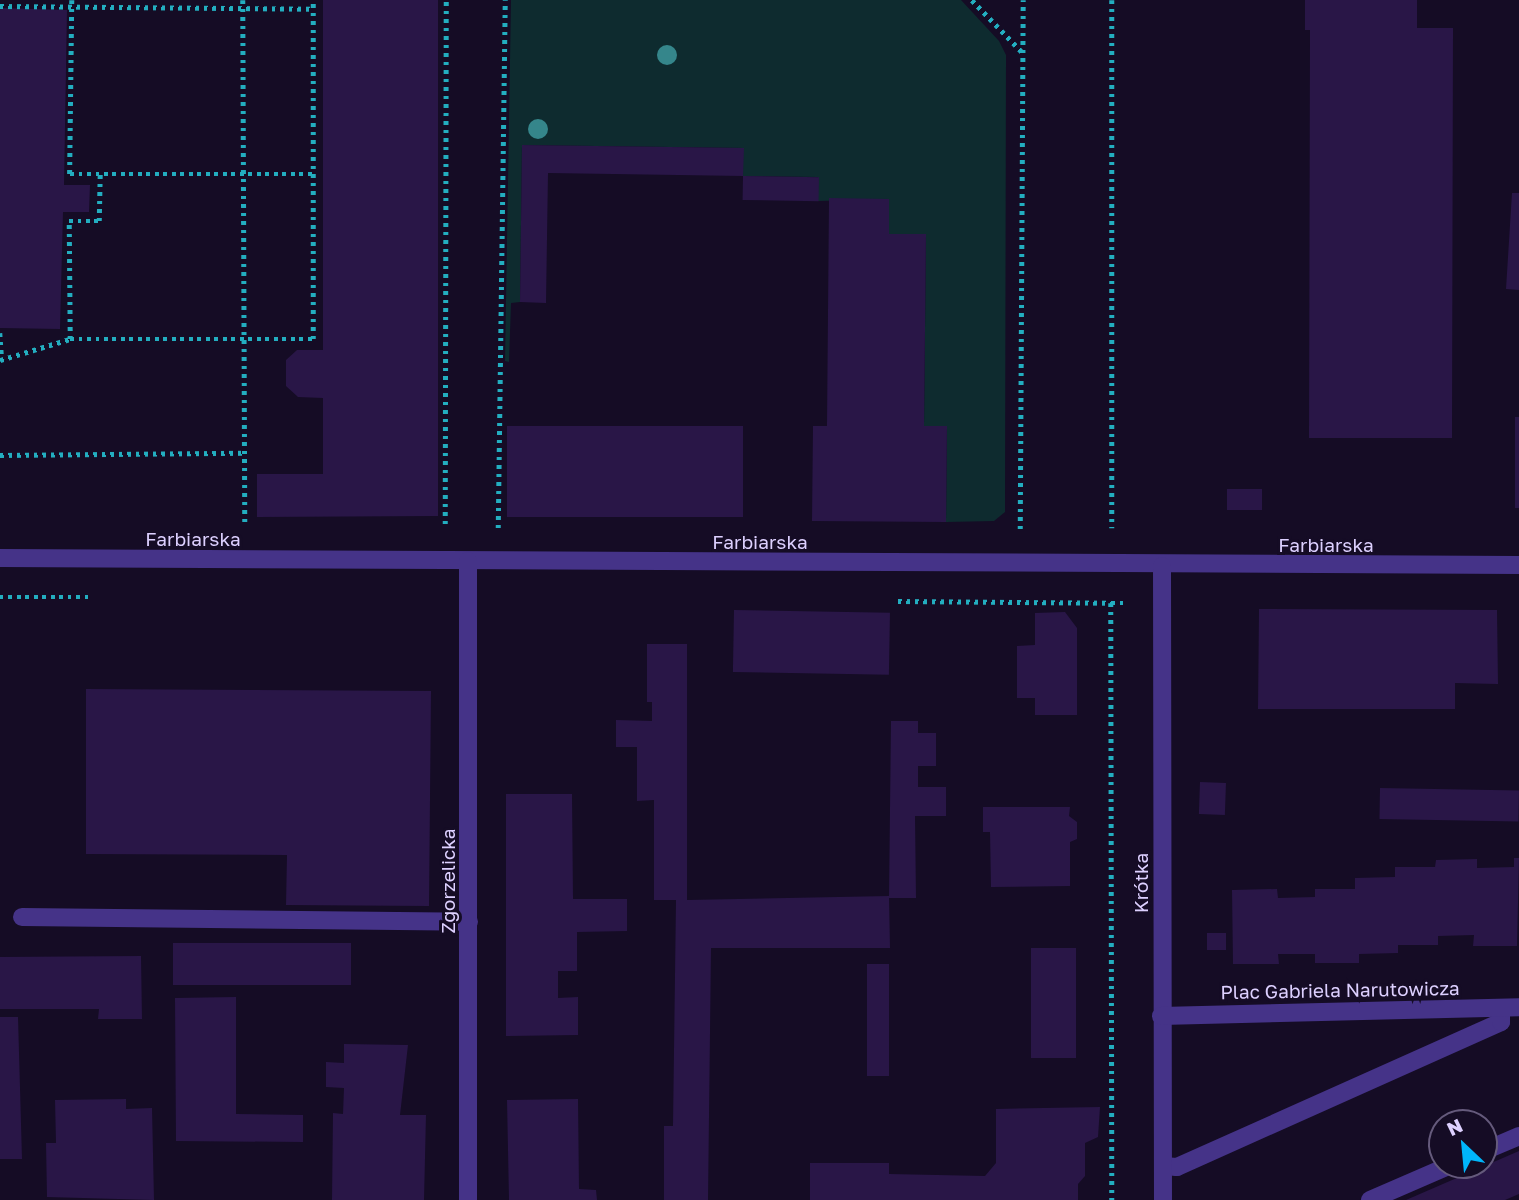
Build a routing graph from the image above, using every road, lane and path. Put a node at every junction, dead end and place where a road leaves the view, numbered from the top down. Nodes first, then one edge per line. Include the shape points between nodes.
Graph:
1 (72, 0) edge
2 (243, 0) edge
3 (313, 0) edge
4 (446, 0) edge
5 (505, 0) edge
6 (972, 0) edge
7 (1023, 0) edge
8 (1112, 0) edge
9 (0, 6) edge
10 (72, 7) junction
11 (243, 8) junction
12 (313, 9) junction
13 (1022, 52) junction
14 (100, 174) junction
15 (313, 174) junction
16 (244, 175) junction
17 (0, 333) edge
18 (70, 339) junction
19 (244, 339) junction
20 (1, 360) edge
21 (245, 453) junction
22 (0, 455) edge
23 (245, 527) dead end
24 (445, 529) dead end
25 (498, 530) dead end
26 (1020, 530) dead end
27 (1112, 530) dead end
28 (0, 558) edge
29 (468, 561) junction
30 (1519, 565) edge
31 (1162, 566) junction
32 (0, 597) edge
33 (97, 597) dead end
34 (896, 601) dead end
35 (22, 917) dead end
36 (469, 922) junction
37 (1510, 1008) edge
38 (1161, 1016) junction
39 (1519, 1136) edge
40 (1498, 1145) edge
41 (1163, 1166) junction
42 (1428, 1175) edge
43 (468, 1200) edge
44 (1112, 1200) edge
45 (1163, 1200) edge
46 (1370, 1200) edge

1 - 10 path
2 - 11 path
3 - 12 path
4 - 24 path
5 - 25 path
6 - 13 path
7 - 13 path
8 - 27 path
9 - 10 path
10 - 11 path
10 - 14 path via 70,174
11 - 12 path
11 - 16 path
12 - 15 path
13 - 26 path
14 - 16 path
14 - 18 path via 99,221 69,221
15 - 16 path
15 - 19 path via 313,339
16 - 19 path
17 - 20 path
18 - 19 path
18 - 20 path
19 - 21 path
21 - 22 path
21 - 23 path
28 - 29 street, Farbiarska
29 - 31 street, Farbiarska
29 - 36 street, Zgorzelicka
30 - 31 street, Farbiarska
31 - 38 street, Krótka
32 - 33 path
34 - 44 path via 1111,603
35 - 36 street
36 - 43 street, Zgorzelicka
37 - 38 street, Plac Gabriela Narutowicza
37 - 41 street via 1501,1023 1177,1167
38 - 41 street, Krótka
39 - 40 street
41 - 45 street, Krótka
42 - 46 street

